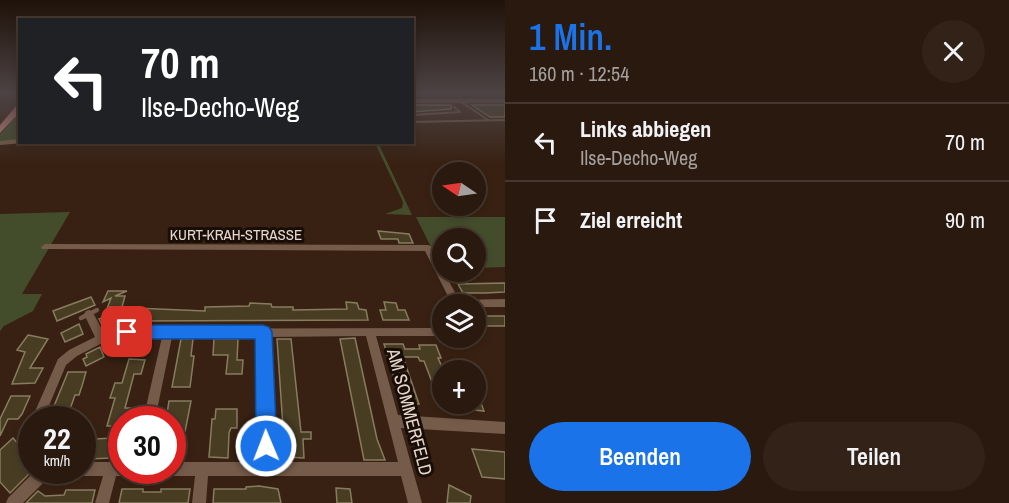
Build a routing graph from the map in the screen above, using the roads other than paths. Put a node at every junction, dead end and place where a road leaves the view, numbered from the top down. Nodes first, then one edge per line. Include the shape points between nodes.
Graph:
1 (11, 117) edge
2 (447, 117) edge
3 (484, 117) edge
4 (505, 120) edge
5 (489, 121) junction
6 (414, 122) edge
7 (452, 122) junction
8 (0, 130) edge
9 (18, 141) edge
10 (1, 143) edge
11 (45, 247) dead end
12 (451, 294) edge
13 (486, 303) edge
14 (505, 303) edge
15 (89, 314) dead end
16 (168, 332) junction
17 (263, 332) junction
18 (432, 332) edge
19 (370, 333) junction
20 (101, 338) junction
21 (43, 406) edge
22 (153, 406) edge
23 (395, 421) junction
24 (505, 428) edge
25 (267, 469) junction
26 (406, 469) junction
27 (186, 470) edge
28 (202, 470) junction
29 (32, 484) edge
30 (110, 484) edge
31 (13, 503) edge
32 (102, 503) edge
33 (199, 503) edge
34 (415, 503) edge

1 - 8 main road
2 - 7 lane
3 - 5 lane
4 - 5 lane
5 - 7 lane
6 - 7 lane
9 - 10 main road
11 - 12 street, KURT-KRAH-STRASSE via 428,248
13 - 14 street
15 - 20 street
16 - 17 street
16 - 20 street via 120,332
16 - 22 street
17 - 19 street
17 - 25 street
18 - 19 street, AM SOMMERFELD
19 - 23 street, AM SOMMERFELD
20 - 21 street via 62,362
23 - 24 street
23 - 26 street, AM SOMMERFELD
25 - 26 street
25 - 28 street
26 - 34 street, AM SOMMERFELD
27 - 28 street
28 - 33 street
29 - 31 street
30 - 32 street

